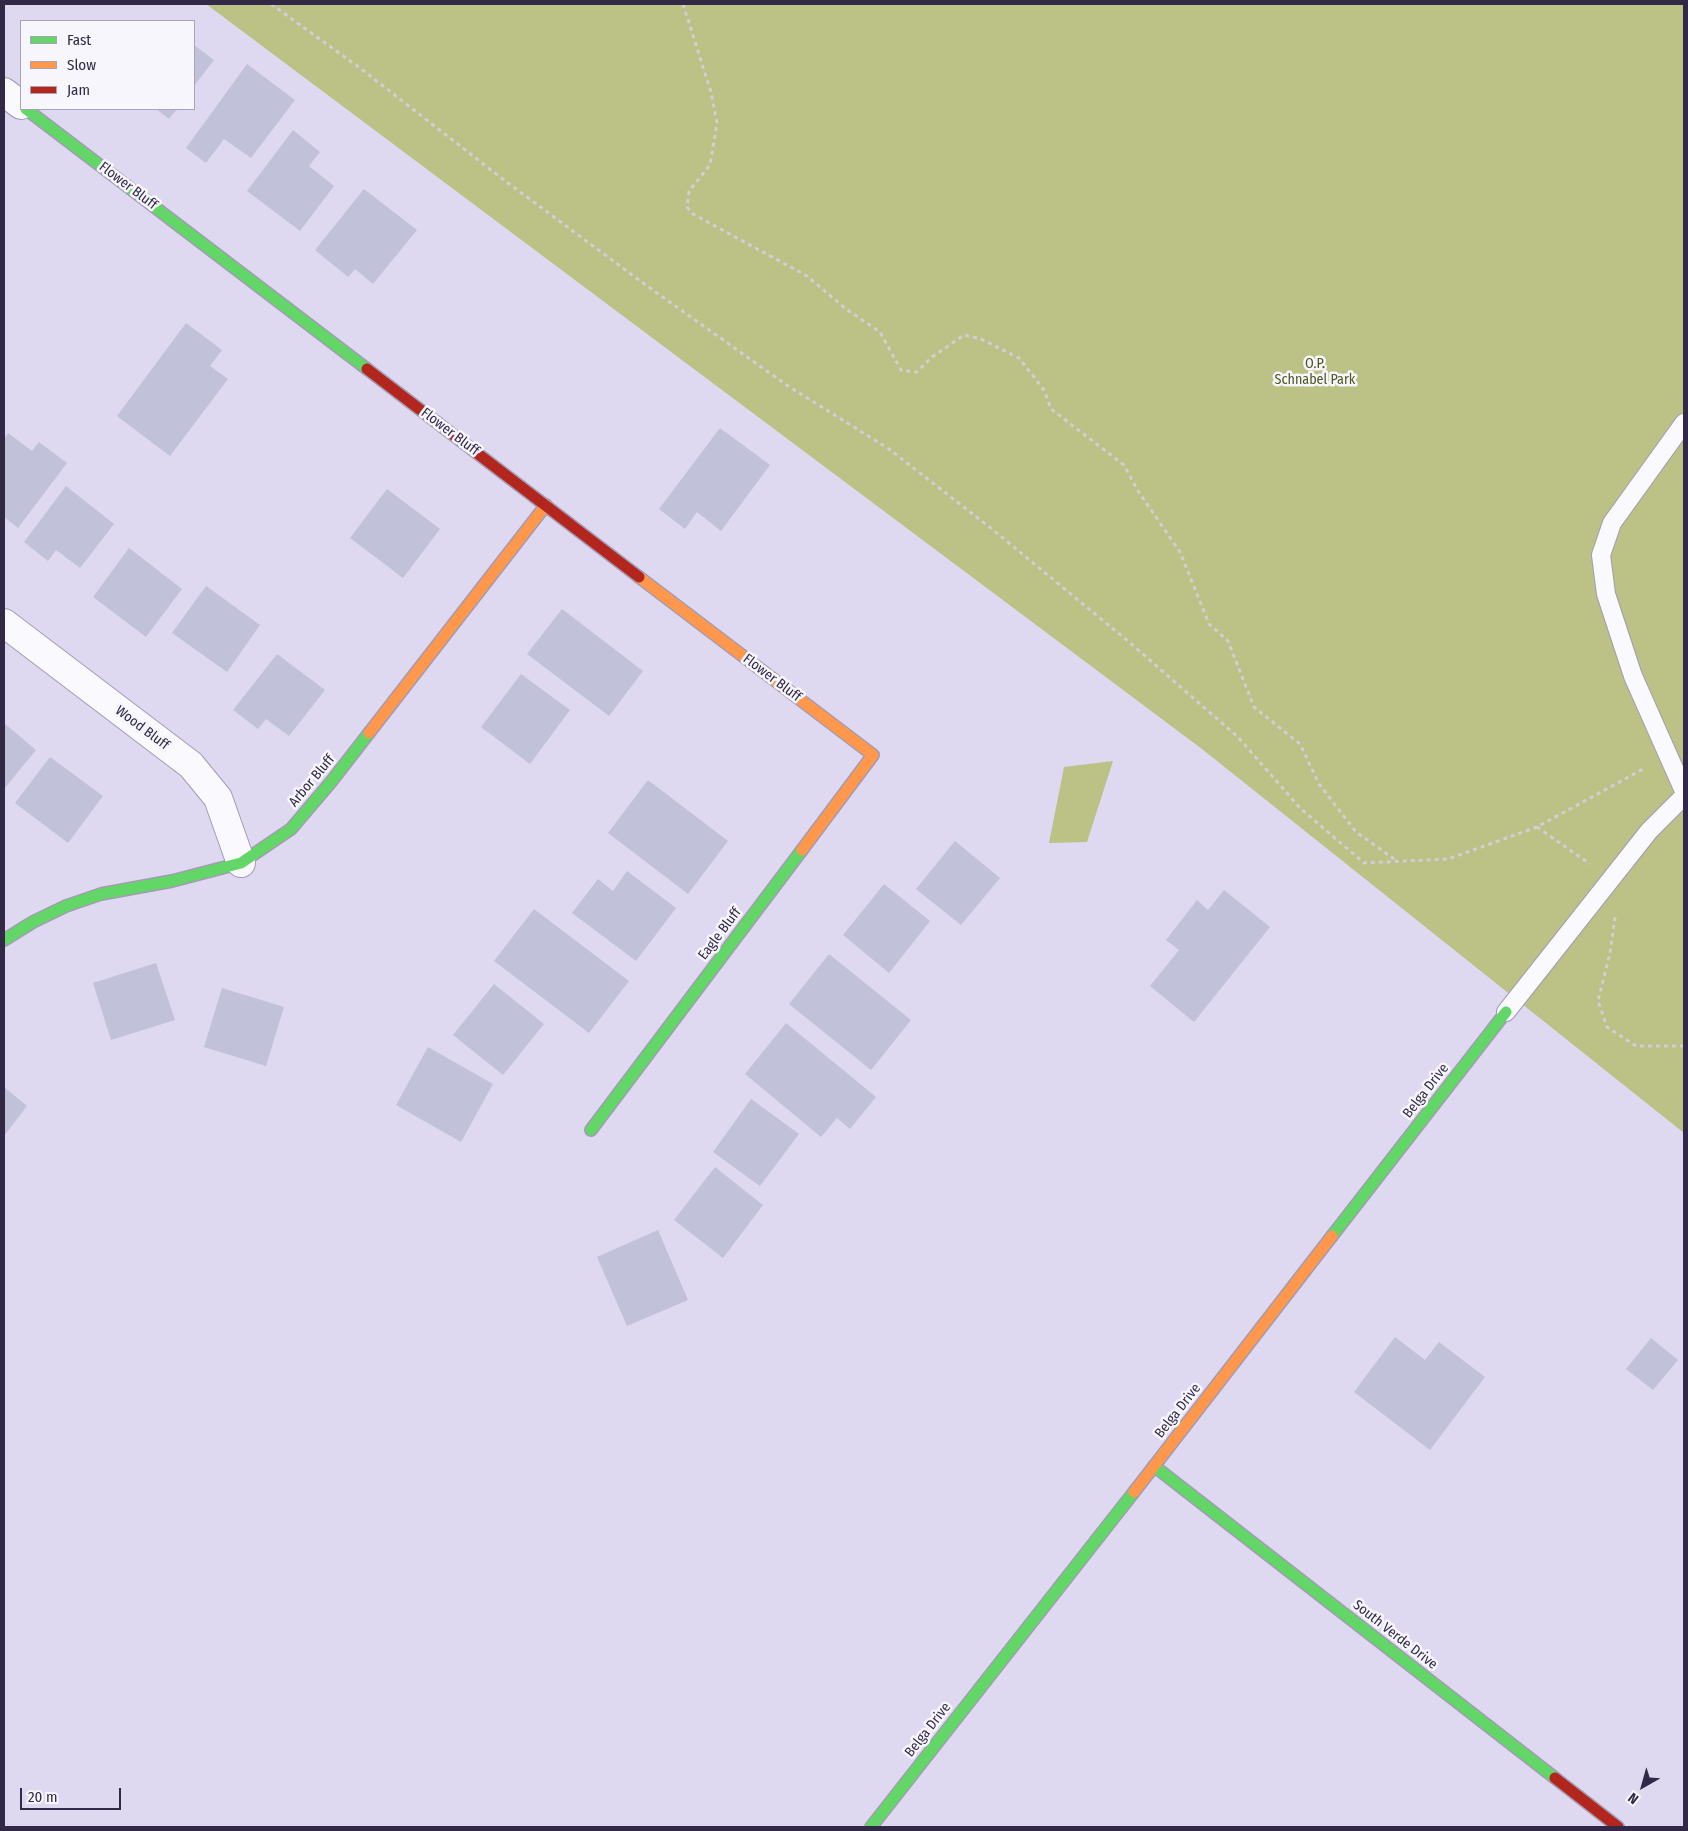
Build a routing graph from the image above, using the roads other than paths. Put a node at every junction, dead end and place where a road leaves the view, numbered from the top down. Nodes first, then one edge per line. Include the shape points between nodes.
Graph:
1 (4, 92) edge
2 (20, 104) edge
3 (27, 110) edge
4 (1684, 423) edge
5 (546, 505) junction
6 (4, 622) edge
7 (873, 755) joint
8 (1684, 791) edge
9 (1684, 796) edge
10 (241, 863) junction
11 (4, 940) edge
12 (1506, 1012) joint
13 (591, 1130) dead end
14 (1154, 1466) junction
15 (871, 1827) edge
16 (1618, 1827) edge

1 - 2 street
3 - 5 street, Flower Bluff
4 - 8 lane via 1612,523 1602,555 1606,594 1633,676
5 - 7 street, Flower Bluff
5 - 10 street, Arbor Bluff via 291,829
6 - 10 street, Wood Bluff via 191,765 218,798
7 - 13 street, Eagle Bluff
9 - 12 lane via 1649,831
10 - 11 street, Arbor Bluff via 172,881 101,894 58,910
12 - 14 street, Belga Drive
14 - 15 street, Belga Drive
14 - 16 street, South Verde Drive

